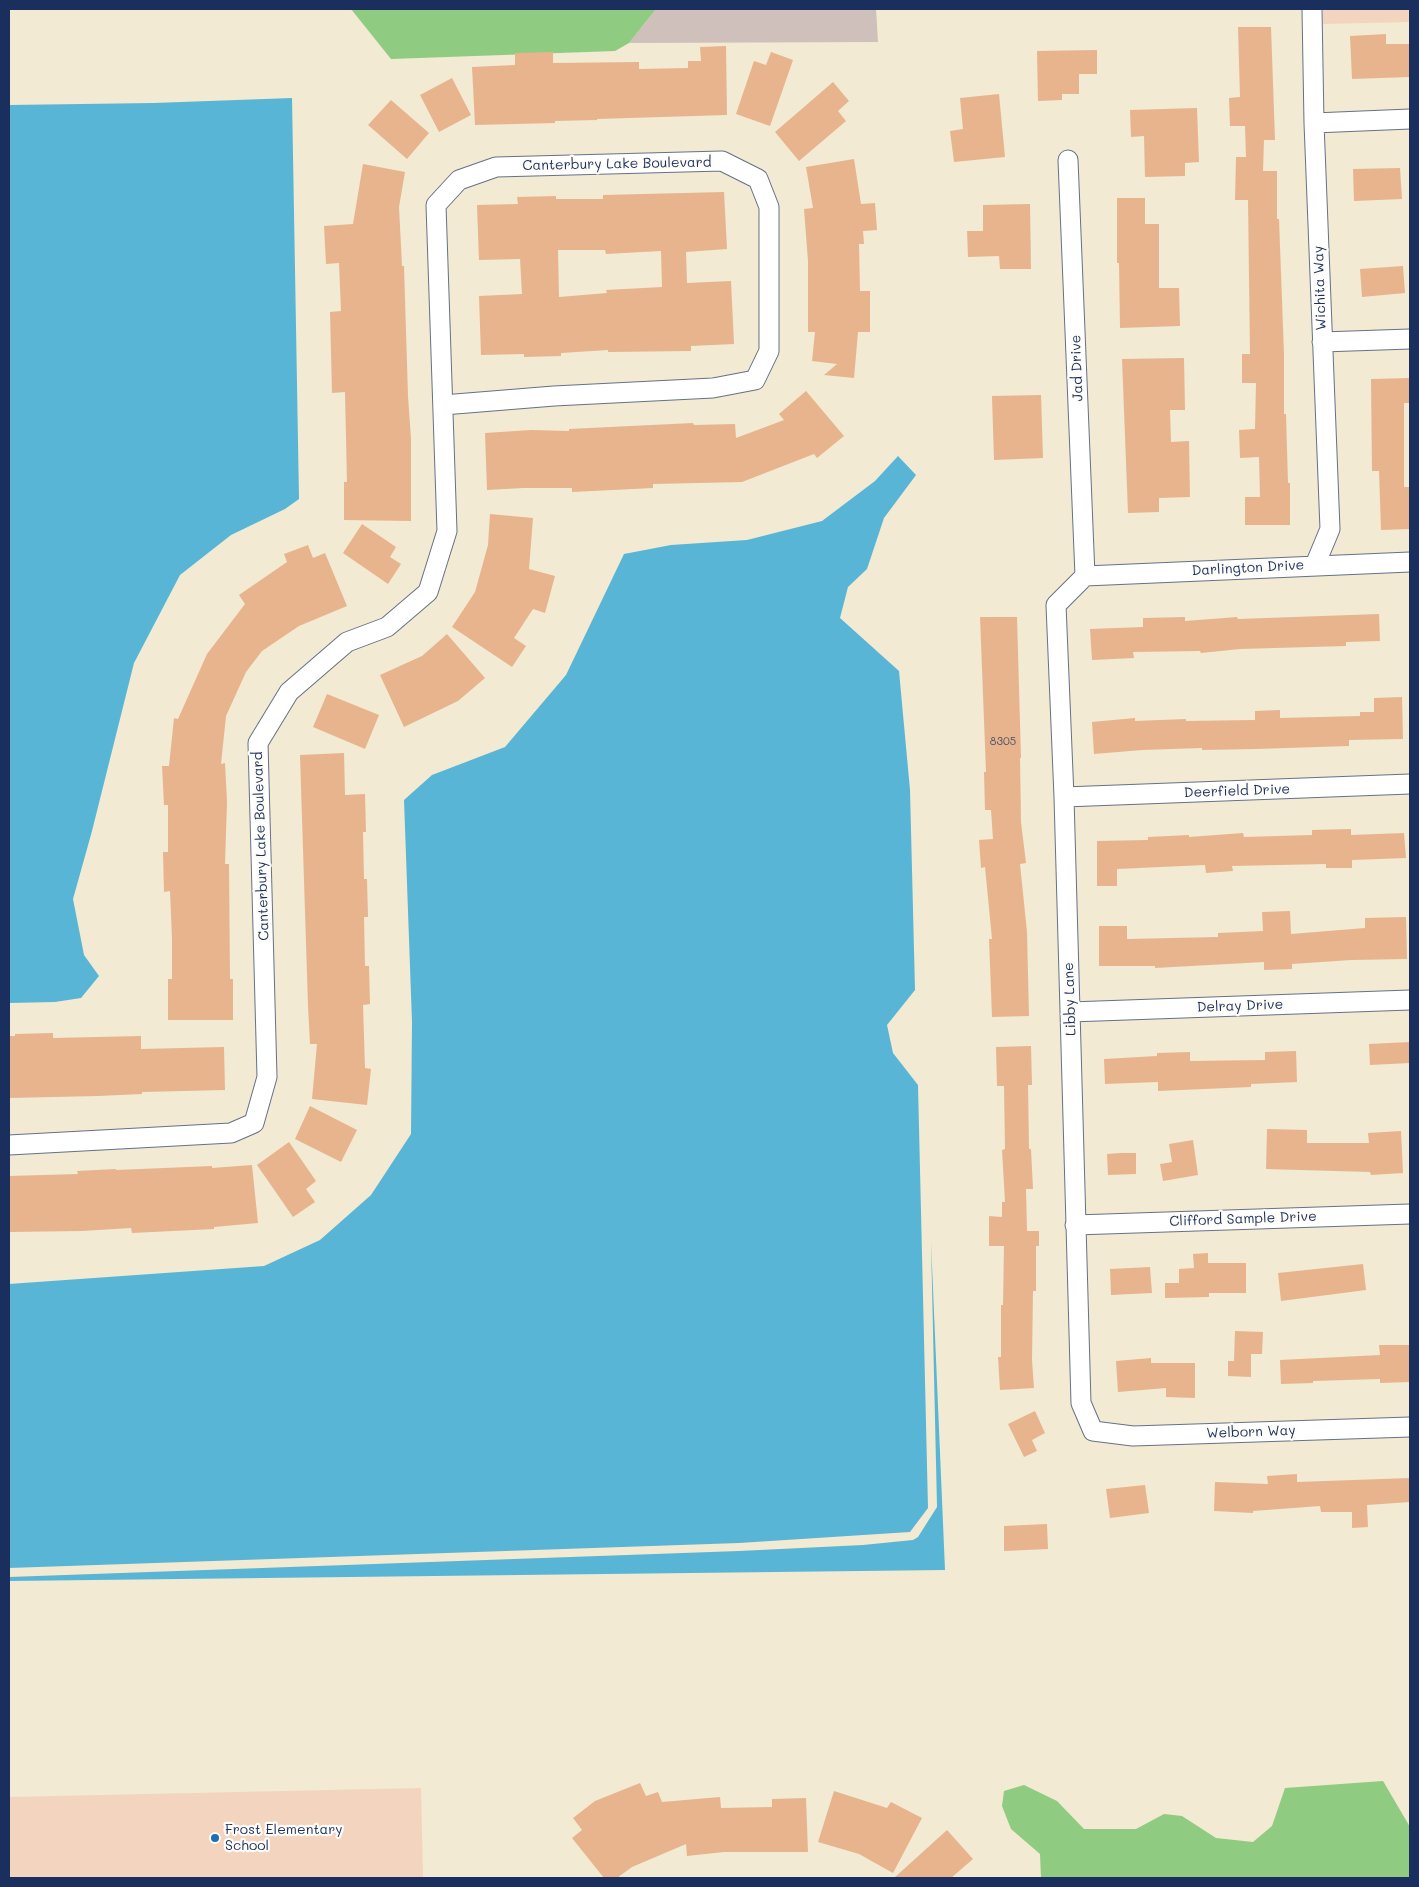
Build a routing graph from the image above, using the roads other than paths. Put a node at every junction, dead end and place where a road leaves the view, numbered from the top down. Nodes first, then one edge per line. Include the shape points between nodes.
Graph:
1 (1312, 9) edge
2 (1410, 119) edge
3 (1314, 123) junction
4 (1068, 160) dead end
5 (1410, 339) edge
6 (1322, 342) junction
7 (443, 405) junction
8 (1410, 562) edge
9 (1315, 565) junction
10 (1085, 576) junction
11 (1410, 784) edge
12 (1064, 797) junction
13 (1410, 1000) edge
14 (1070, 1012) junction
15 (9, 1145) edge
16 (1410, 1214) edge
17 (1075, 1225) junction
18 (1410, 1427) edge
19 (1093, 1431) joint

1 - 3 street, Wichita Way
2 - 3 street
3 - 6 street, Wichita Way
4 - 10 street, Jad Drive
5 - 6 street
6 - 9 street, Wichita Way via 1330,529
7 - 7 street, Canterbury Lake Boulevard via 436,205 459,180 496,167 722,162 758,179 769,207 768,351 756,380 713,388
7 - 15 street, Canterbury Lake Boulevard via 447,532 428,592 386,627 347,642 289,692 258,743 267,1077 254,1123 231,1133
8 - 9 street, Darlington Drive
9 - 10 street, Darlington Drive
10 - 12 street, Libby Lane via 1056,605
11 - 12 street, Deerfield Drive
12 - 14 street, Libby Lane
13 - 14 street, Delray Drive
14 - 17 street, Libby Lane
16 - 17 street, Clifford Sample Drive
17 - 19 street, Libby Lane via 1081,1404
18 - 19 street, Welborn Way via 1133,1436

